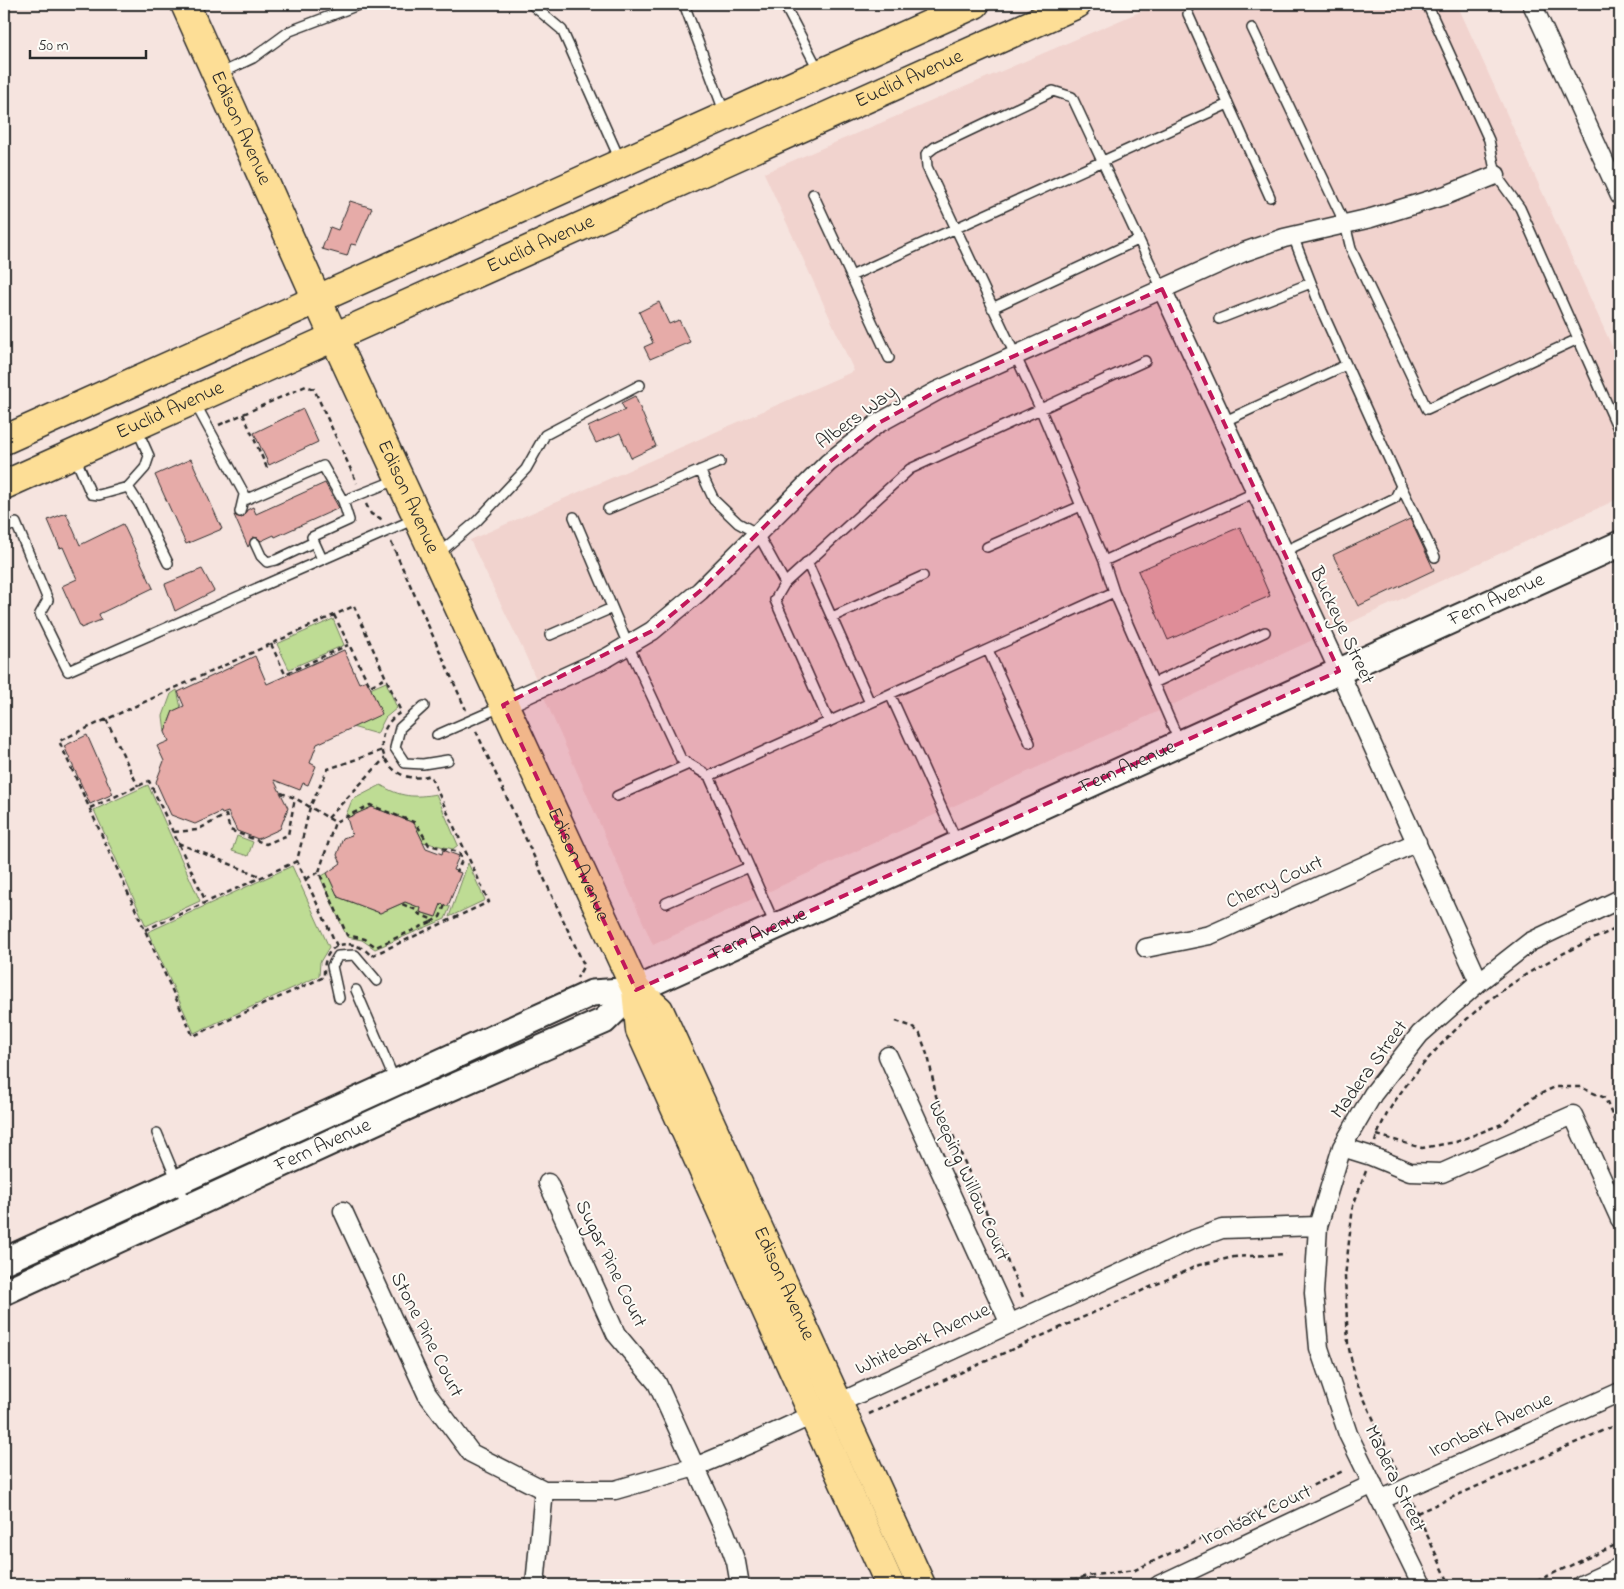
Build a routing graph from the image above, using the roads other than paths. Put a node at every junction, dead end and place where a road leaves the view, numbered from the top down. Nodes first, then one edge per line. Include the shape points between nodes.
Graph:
1 (184, 4) edge
2 (361, 4) edge
3 (531, 4) edge
4 (684, 4) edge
5 (784, 4) edge
6 (976, 4) edge
7 (1077, 4) edge
8 (1427, 4) edge
9 (1532, 4) edge
10 (1188, 14) dead end
11 (1252, 28) dead end
12 (820, 73) junction
13 (217, 75) junction
14 (1228, 104) junction
15 (726, 115) junction
16 (1101, 161) junction
17 (621, 162) junction
18 (1496, 176) junction
19 (813, 194) dead end
20 (1270, 196) dead end
21 (1620, 196) edge
22 (1345, 224) junction
23 (955, 229) junction
24 (1288, 237) junction
25 (1138, 240) junction
26 (851, 276) junction
27 (1311, 283) junction
28 (1162, 290) junction
29 (318, 299) junction
30 (992, 308) junction
31 (1219, 319) dead end
32 (334, 337) junction
33 (1578, 339) junction
34 (1014, 356) junction
35 (889, 358) dead end
36 (1145, 361) dead end
37 (1346, 365) junction
38 (640, 385) dead end
39 (194, 400) junction
40 (1040, 408) junction
41 (1223, 422) junction
42 (136, 426) junction
43 (1620, 433) edge
44 (4, 440) edge
45 (74, 454) junction
46 (720, 462) dead end
47 (700, 470) junction
48 (399, 479) junction
49 (4, 485) edge
50 (1400, 486) junction
51 (128, 487) junction
52 (1256, 492) junction
53 (244, 495) junction
54 (343, 501) junction
55 (1080, 506) junction
56 (608, 509) dead end
57 (240, 512) dead end
58 (574, 517) dead end
59 (417, 518) junction
60 (4, 529) edge
61 (758, 534) junction
62 (314, 542) junction
63 (255, 543) dead end
64 (1620, 544) edge
65 (988, 547) dead end
66 (1284, 552) junction
67 (435, 557) junction
68 (1435, 557) dead end
69 (322, 559) junction
70 (1104, 561) junction
71 (807, 562) junction
72 (168, 563) dead end
73 (923, 576) dead end
74 (784, 583) junction
75 (1114, 592) junction
76 (612, 608) junction
77 (832, 617) junction
78 (1265, 632) dead end
79 (550, 635) dead end
80 (628, 646) junction
81 (988, 650) junction
82 (1339, 671) junction
83 (1154, 683) junction
84 (890, 694) junction
85 (870, 703) junction
86 (503, 705) junction
87 (424, 706) dead end
88 (829, 722) junction
89 (437, 735) dead end
90 (1030, 743) dead end
91 (1180, 743) junction
92 (448, 760) dead end
93 (689, 764) junction
94 (709, 776) junction
95 (617, 796) dead end
96 (1417, 842) junction
97 (958, 844) junction
98 (749, 866) junction
99 (1620, 899) edge
100 (666, 903) dead end
101 (776, 926) junction
102 (1146, 948) dead end
103 (376, 981) dead end
104 (1479, 982) junction
105 (356, 990) dead end
106 (636, 990) junction
107 (339, 998) dead end
108 (888, 1056) dead end
109 (396, 1082) junction
110 (157, 1132) dead end
111 (1342, 1147) junction
112 (178, 1182) junction
113 (548, 1183) dead end
114 (188, 1208) junction
115 (343, 1211) dead end
116 (1620, 1219) edge
117 (1318, 1226) junction
118 (4, 1261) edge
119 (4, 1292) edge
120 (1010, 1324) junction
121 (1620, 1392) edge
122 (839, 1402) junction
123 (812, 1415) junction
124 (695, 1467) junction
125 (544, 1490) junction
126 (1376, 1492) junction
127 (1620, 1568) edge
128 (535, 1585) edge
129 (740, 1585) edge
130 (890, 1585) edge
131 (921, 1585) edge
132 (1158, 1585) edge
133 (1422, 1585) edge
134 (1581, 1585) edge

1 - 13 main road, Edison Avenue
2 - 13 lane via 290,31 253,58
3 - 17 lane via 562,30
4 - 15 lane
5 - 12 lane
6 - 12 main road, Euclid Avenue
7 - 32 main road, Euclid Avenue
8 - 18 lane via 1489,140
9 - 21 street
10 - 14 lane
11 - 22 lane
12 - 15 main road, Euclid Avenue
13 - 29 main road, Edison Avenue
14 - 16 lane
14 - 20 lane
15 - 17 main road, Euclid Avenue
16 - 23 lane
16 - 23 lane via 1072,97 1052,91 926,154 927,167
16 - 25 lane
17 - 29 main road, Euclid Avenue
18 - 22 street, Albers Way via 1446,195
18 - 33 lane via 1520,208
19 - 26 lane
22 - 24 street, Albers Way
22 - 33 lane via 1351,250 1427,409
23 - 26 lane
23 - 30 lane
24 - 27 lane
24 - 28 street, Albers Way via 1244,252
25 - 28 lane
25 - 30 lane
26 - 35 lane
27 - 31 lane
27 - 37 lane
28 - 34 street, Albers Way
28 - 41 street, Buckeye Street
29 - 32 main road, Edison Avenue
29 - 44 main road, Euclid Avenue
30 - 34 lane
32 - 39 main road, Euclid Avenue
32 - 48 main road, Edison Avenue
33 - 43 lane
34 - 40 lane
34 - 61 street, Albers Way via 937,391 877,424 828,463
36 - 40 lane
37 - 41 lane
37 - 50 lane
38 - 67 lane via 545,435 526,469 476,521
39 - 42 main road, Euclid Avenue
39 - 53 lane
40 - 55 lane
40 - 71 lane via 910,468
41 - 52 street, Buckeye Street
42 - 45 main road, Euclid Avenue
42 - 51 lane via 148,456 145,468
45 - 49 main road, Euclid Avenue
45 - 51 lane via 91,494
46 - 47 lane
47 - 56 lane
47 - 61 lane via 714,500 733,519
48 - 54 lane
48 - 59 main road, Edison Avenue
50 - 66 lane via 1395,498
50 - 68 lane
51 - 72 lane
52 - 66 street, Buckeye Street
52 - 70 lane
53 - 54 lane via 247,499 323,466
53 - 57 lane
54 - 62 lane via 349,520 312,537
55 - 65 lane
55 - 70 lane
58 - 76 lane
59 - 67 main road, Edison Avenue
59 - 69 lane
60 - 69 lane via 16,524 48,600 40,614 68,671
61 - 74 lane
61 - 80 street, Albers Way via 678,611
62 - 63 lane via 267,562
62 - 69 lane
64 - 82 street, Fern Avenue
66 - 82 street, Buckeye Street
67 - 86 main road, Edison Avenue
70 - 75 lane
71 - 74 lane
71 - 77 lane
73 - 77 lane
74 - 88 lane via 775,600
75 - 81 lane
75 - 83 lane
76 - 79 lane
76 - 80 lane
77 - 85 lane
78 - 83 lane
80 - 86 street, Albers Way
80 - 93 lane via 681,759
81 - 84 lane
81 - 90 lane
82 - 91 street, Fern Avenue
82 - 96 street, Buckeye Street
83 - 91 lane
84 - 85 lane
84 - 97 lane
85 - 88 lane
86 - 89 lane via 472,722
86 - 106 main road, Edison Avenue
87 - 92 lane via 400,728 395,748 405,763
88 - 94 lane
91 - 97 street, Fern Avenue
93 - 94 lane
93 - 95 lane
94 - 98 lane
96 - 102 street, Cherry Court via 1210,935
96 - 104 street, Buckeye Street
97 - 101 street, Fern Avenue
98 - 100 lane
98 - 101 lane
99 - 104 street, Madera Street via 1530,942
101 - 106 street, Fern Avenue
103 - 107 lane via 355,954 338,956 332,966
104 - 111 street, Madera Street via 1420,1034 1373,1094
105 - 109 lane
106 - 109 street, Fern Avenue via 592,993
106 - 114 street, Fern Avenue via 604,1022 458,1084
106 - 122 main road, Edison Avenue via 659,1010
106 - 123 main road, Edison Avenue via 640,1030
108 - 120 street, Weeping Willow Court
109 - 112 street, Fern Avenue
110 - 112 lane
111 - 116 street via 1410,1172 1442,1173 1573,1115
111 - 117 street, Madera Street
112 - 114 lane
112 - 118 street, Fern Avenue
113 - 124 street, Sugar Pine Court via 616,1334 658,1383
114 - 119 street, Fern Avenue
115 - 125 street, Stone Pine Court via 428,1394 471,1453
117 - 120 street, Whitebark Avenue via 1222,1229
117 - 126 street, Madera Street via 1314,1293 1320,1348 1348,1434
120 - 122 street, Whitebark Avenue
121 - 126 street, Ironbark Avenue via 1406,1488
122 - 123 street, Whitebark Avenue
122 - 131 main road, Edison Avenue
123 - 124 street, Whitebark Avenue
123 - 130 main road, Edison Avenue
124 - 125 street, Whitebark Avenue via 615,1490
124 - 129 street, Sugar Pine Court via 728,1539
125 - 128 street
126 - 132 street, Ironbark Court
126 - 133 street, Madera Street
127 - 134 street

